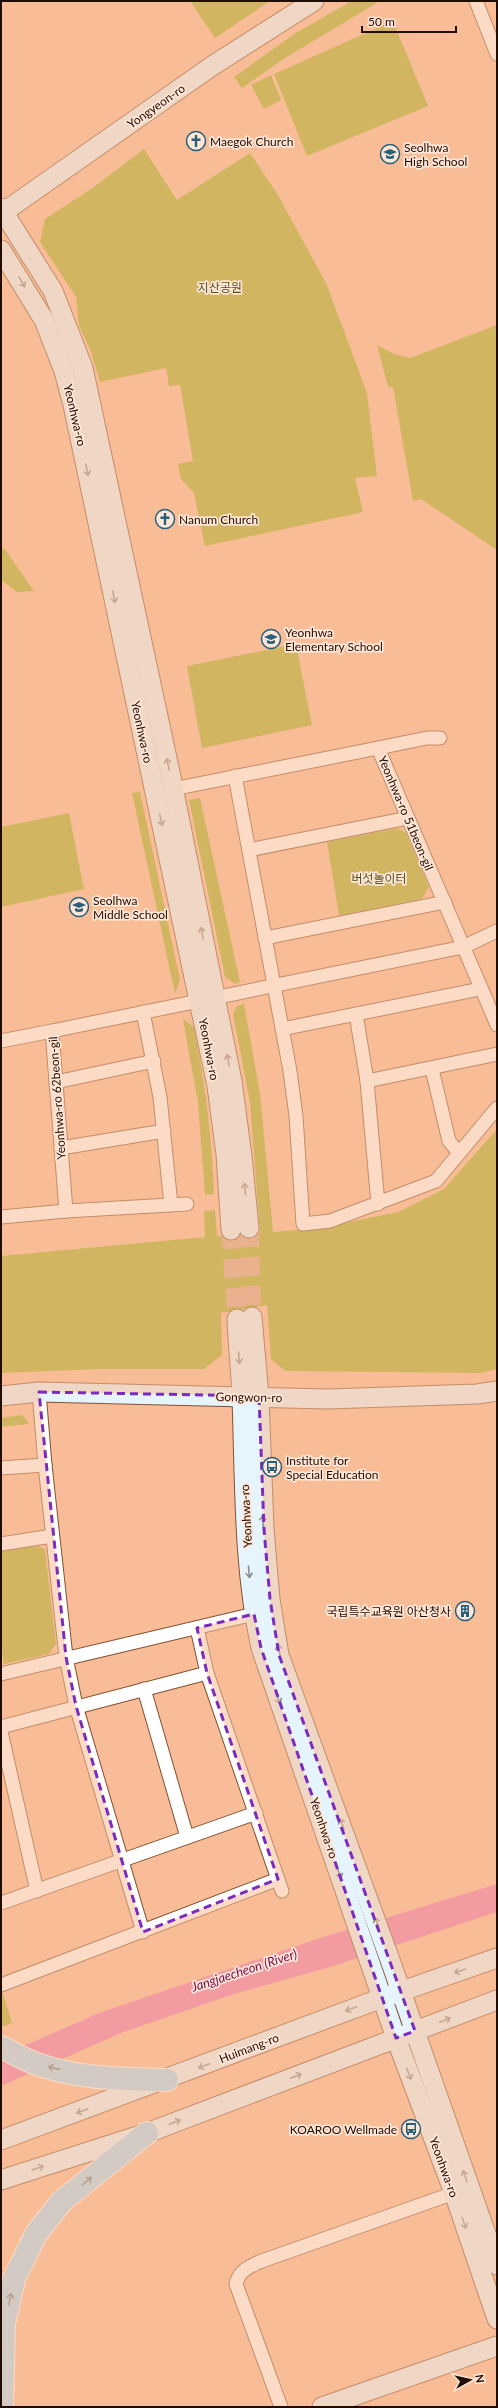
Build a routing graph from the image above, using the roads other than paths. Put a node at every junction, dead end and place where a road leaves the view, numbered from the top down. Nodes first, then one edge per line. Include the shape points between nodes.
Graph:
1 (314, 1) edge
2 (476, 1) edge
3 (497, 54) edge
4 (2, 211) edge
5 (1, 250) edge
6 (440, 738) dead end
7 (378, 748) junction
8 (235, 776) junction
9 (173, 789) junction
10 (408, 818) junction
11 (249, 850) junction
12 (445, 902) junction
13 (497, 930) edge
14 (264, 938) junction
15 (463, 947) junction
16 (273, 985) junction
17 (480, 988) junction
18 (207, 998) junction
19 (143, 1012) junction
20 (356, 1014) junction
21 (497, 1025) edge
22 (282, 1029) junction
23 (52, 1031) junction
24 (1, 1041) edge
25 (497, 1054) edge
26 (154, 1061) junction
27 (432, 1069) junction
28 (367, 1081) junction
29 (56, 1082) junction
30 (497, 1108) edge
31 (164, 1131) junction
32 (61, 1148) junction
33 (458, 1152) junction
34 (187, 1204) dead end
35 (378, 1204) junction
36 (171, 1205) junction
37 (66, 1211) junction
38 (1, 1217) edge
39 (240, 1229) tunnel mouth
40 (244, 1318) tunnel mouth
41 (497, 1391) edge
42 (39, 1392) junction
43 (1, 1396) edge
44 (250, 1397) junction
45 (45, 1465) junction
46 (1, 1468) edge
47 (52, 1536) junction
48 (1, 1544) edge
49 (254, 1614) junction
50 (196, 1628) junction
51 (66, 1657) junction
52 (207, 1673) junction
53 (1, 1674) edge
54 (144, 1689) junction
55 (76, 1706) junction
56 (1, 1727) edge
57 (1, 1732) edge
58 (256, 1813) junction
59 (187, 1837) junction
60 (121, 1861) junction
61 (37, 1891) junction
62 (1, 1904) edge
63 (143, 1932) junction
64 (497, 1958) edge
65 (1, 1985) edge
66 (401, 1991) junction
67 (382, 1998) junction
68 (497, 2000) edge
69 (415, 2031) junction
70 (396, 2038) junction
71 (1, 2047) edge
72 (167, 2080) junction
73 (147, 2133) junction
74 (1, 2140) edge
75 (1, 2180) edge
76 (454, 2193) junction
77 (497, 2266) edge
78 (497, 2319) edge
79 (497, 2346) edge
80 (2, 2407) edge
81 (280, 2407) edge
82 (322, 2407) edge

1 - 4 street, Yongyeon-ro via 219,62
2 - 3 street
9 -> 4 street, Yeonhwa-ro via 82,368 53,290
5 -> 18 street, Yeonhwa-ro via 44,320 64,371
6 - 7 street via 427,738
7 - 8 street, Yeonhwa-ro 51beon-gil
7 - 10 street, Yeonhwa-ro 51beon-gil
8 - 9 street, Yeonhwa-ro 51beon-gil
8 - 11 street
18 -> 9 street, Yeonhwa-ro
10 - 11 street
10 - 12 street, Yeonhwa-ro 51beon-gil
11 - 14 street
12 - 14 street
12 - 15 street, Yeonhwa-ro 51beon-gil
13 - 15 street
14 - 16 street
15 - 16 street
15 - 17 street, Yeonhwa-ro 51beon-gil
16 - 18 street
16 - 22 street
17 - 20 street
17 - 21 street, Yeonhwa-ro 51beon-gil
18 - 19 street, Yeonhwa-ro 62beon-gil
18 - 39 street, Yeonhwa-ro via 232,1081 242,1156
19 - 23 street, Yeonhwa-ro 62beon-gil
19 - 26 street
20 - 22 street
20 - 28 street
22 - 35 street via 296,1116 303,1224 330,1221
23 - 24 street
23 - 29 street, Yeonhwa-ro 62beon-gil
25 - 27 street
26 - 29 street
26 - 31 street
27 - 28 street
27 - 33 street via 449,1141
28 - 35 street
29 - 32 street, Yeonhwa-ro 62beon-gil
30 - 33 street
31 - 32 street
31 - 36 street
32 - 37 street, Yeonhwa-ro 62beon-gil
33 - 35 street via 436,1181
34 - 36 street
36 - 37 street
37 - 38 street
40 - 44 street, Yeonhwa-ro
41 - 44 street, Gongwon-ro via 477,1394 328,1399
42 - 43 street, Gongwon-ro
42 - 44 street, Gongwon-ro
42 - 45 street
44 -> 49 street, Yeonhwa-ro via 248,1561
66 -> 44 street, Yeonhwa-ro via 279,1655 270,1599
45 - 46 street
45 - 47 street
47 - 48 street
47 - 51 street
49 - 50 street
49 -> 67 street, Yeonhwa-ro via 261,1648
50 - 51 street
50 - 52 street
51 - 53 street
51 - 55 street
52 - 54 street
52 - 58 street
54 - 55 street
54 - 59 street
55 - 56 street
55 - 60 street
57 - 61 street
58 - 59 street
58 - 63 street via 280,1885
59 - 60 street
60 - 61 street
60 - 63 street
61 - 62 street
63 - 65 street
64 -> 66 street, Huimang-ro
66 - 67 street, Huimang-ro
66 - 69 street, Yeonhwa-ro
67 - 70 street, Yeonhwa-ro
67 -> 72 street, Huimang-ro
69 -> 68 street
69 - 70 street
77 -> 69 street, Yeonhwa-ro
73 -> 70 street
70 -> 76 street, Yeonhwa-ro
72 -> 71 highway via 106,2079 34,2064
72 -> 74 street, Huimang-ro
75 -> 73 street
80 -> 73 highway via 4,2324 14,2279 36,2234 62,2201
76 -> 78 street, Yeonhwa-ro
76 - 81 street via 259,2262 238,2275 236,2284
79 - 82 street

